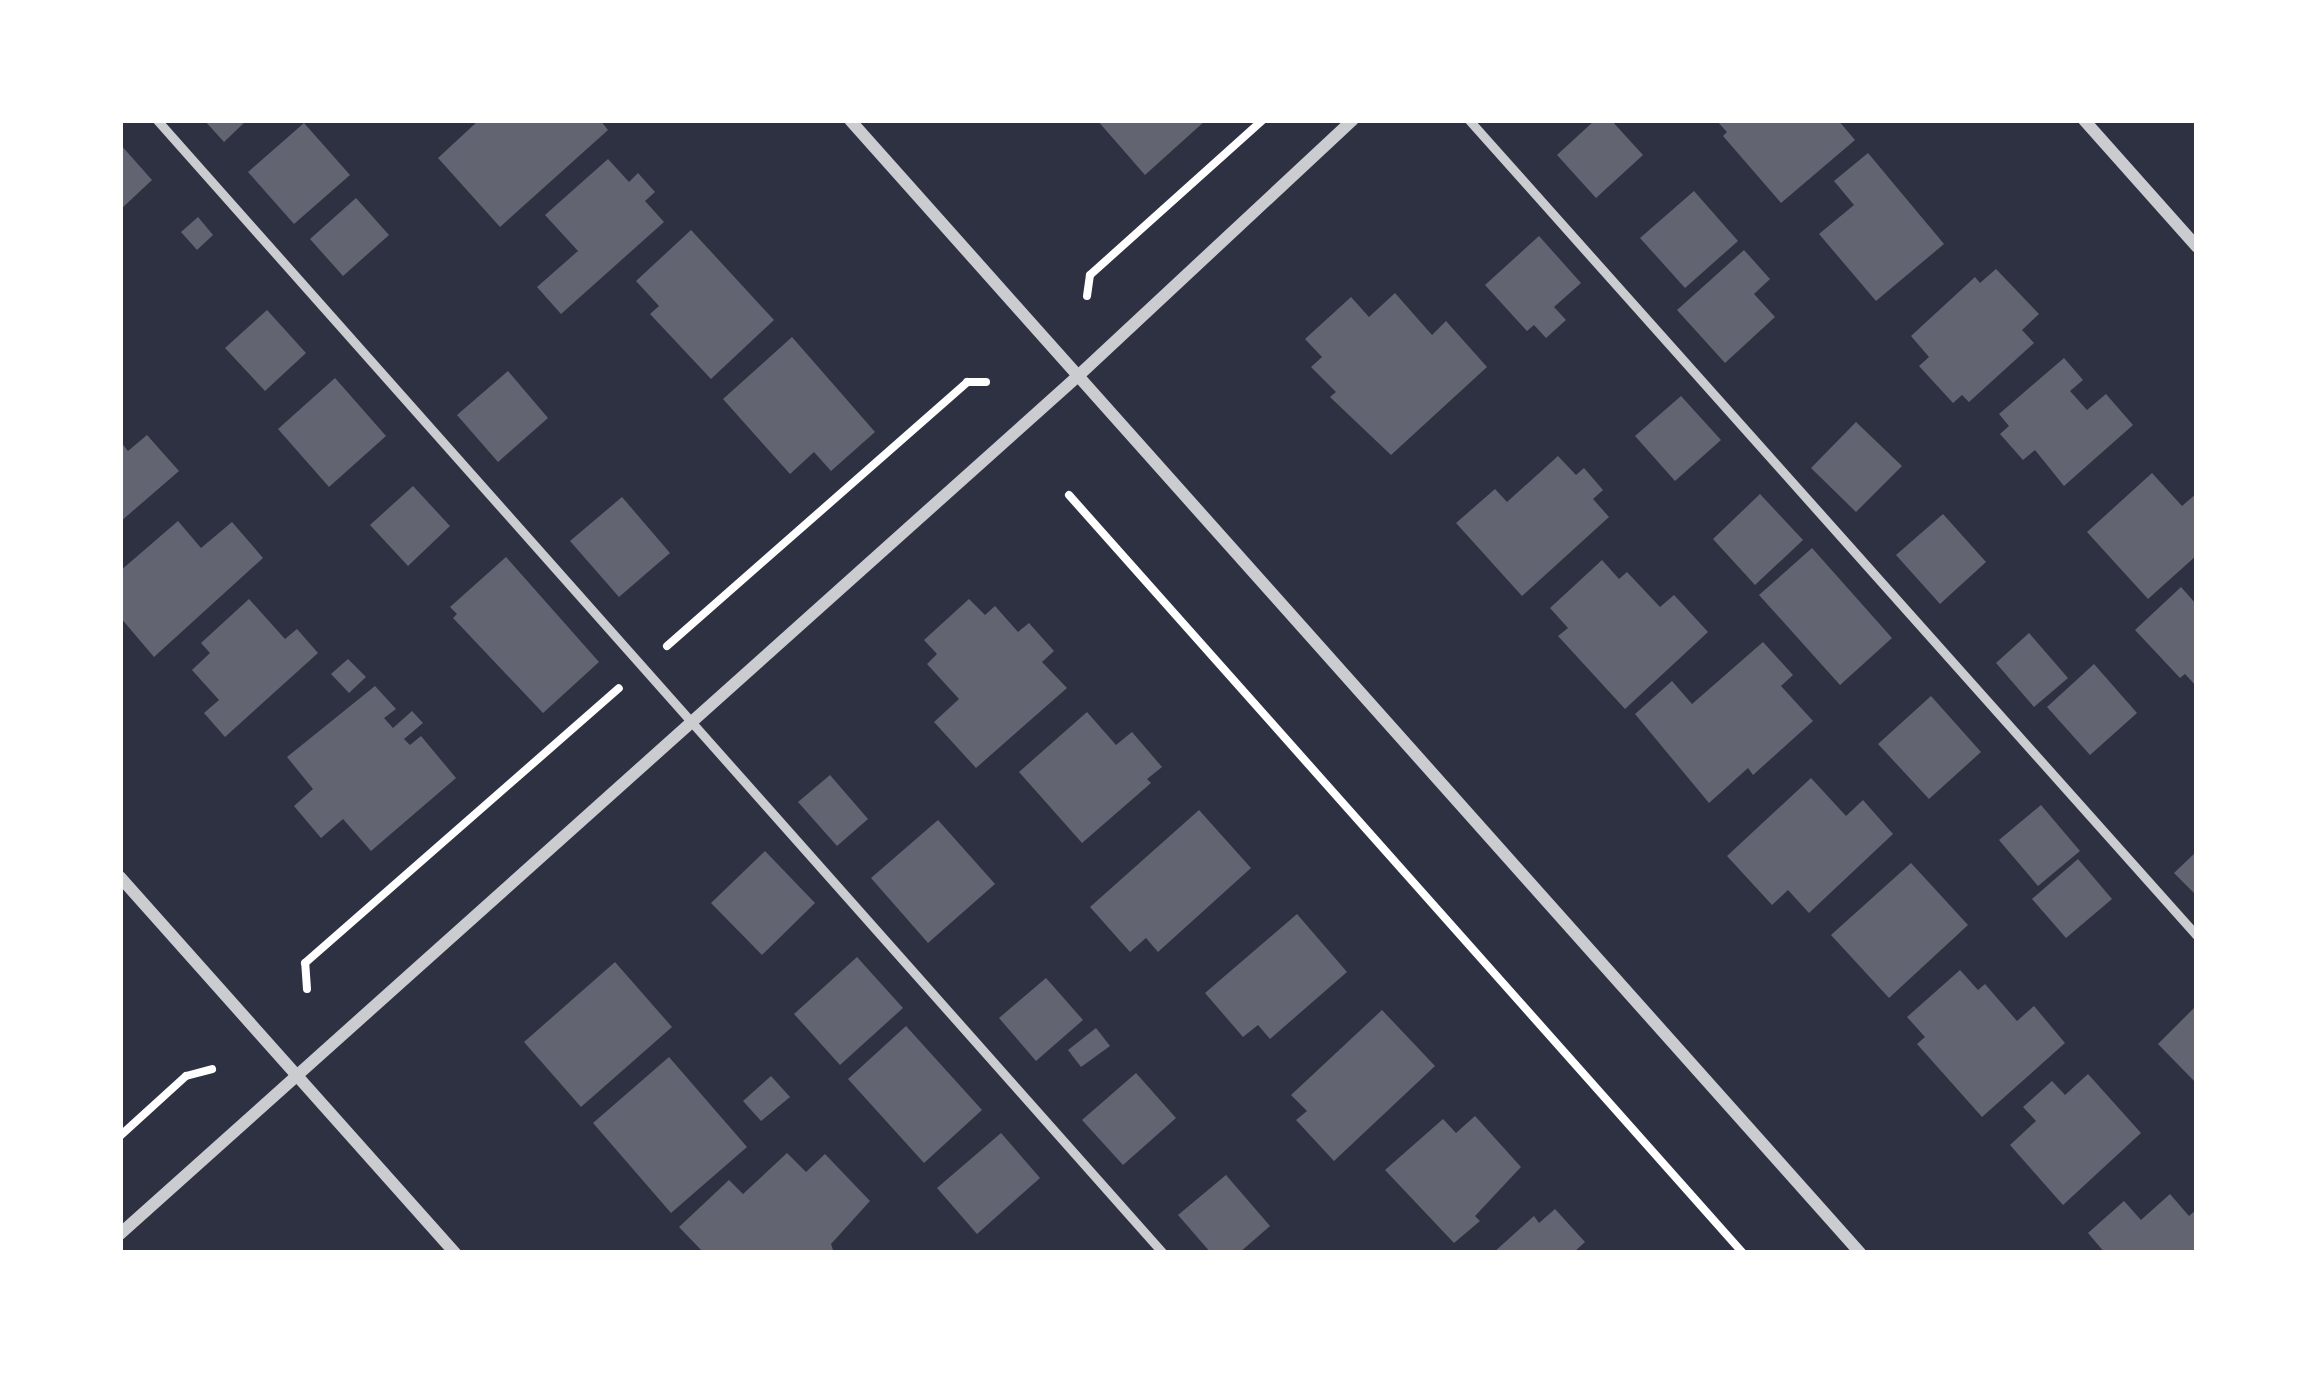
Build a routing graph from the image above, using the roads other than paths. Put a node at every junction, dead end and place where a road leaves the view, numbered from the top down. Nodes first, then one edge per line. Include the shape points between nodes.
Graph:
1 (157, 120) edge
2 (850, 120) edge
3 (1353, 120) edge
4 (1468, 120) edge
5 (2084, 120) edge
6 (2197, 247) edge
7 (1078, 376) junction
8 (692, 725) junction
9 (120, 877) edge
10 (2197, 936) edge
11 (298, 1076) junction
12 (120, 1234) edge
13 (455, 1253) edge
14 (1163, 1253) edge
15 (1860, 1253) edge

1 - 8 lane
2 - 7 street
3 - 7 street
4 - 10 lane
5 - 6 street
7 - 8 street
7 - 15 street
8 - 11 street
8 - 14 lane
9 - 11 street
11 - 12 street
11 - 13 street

